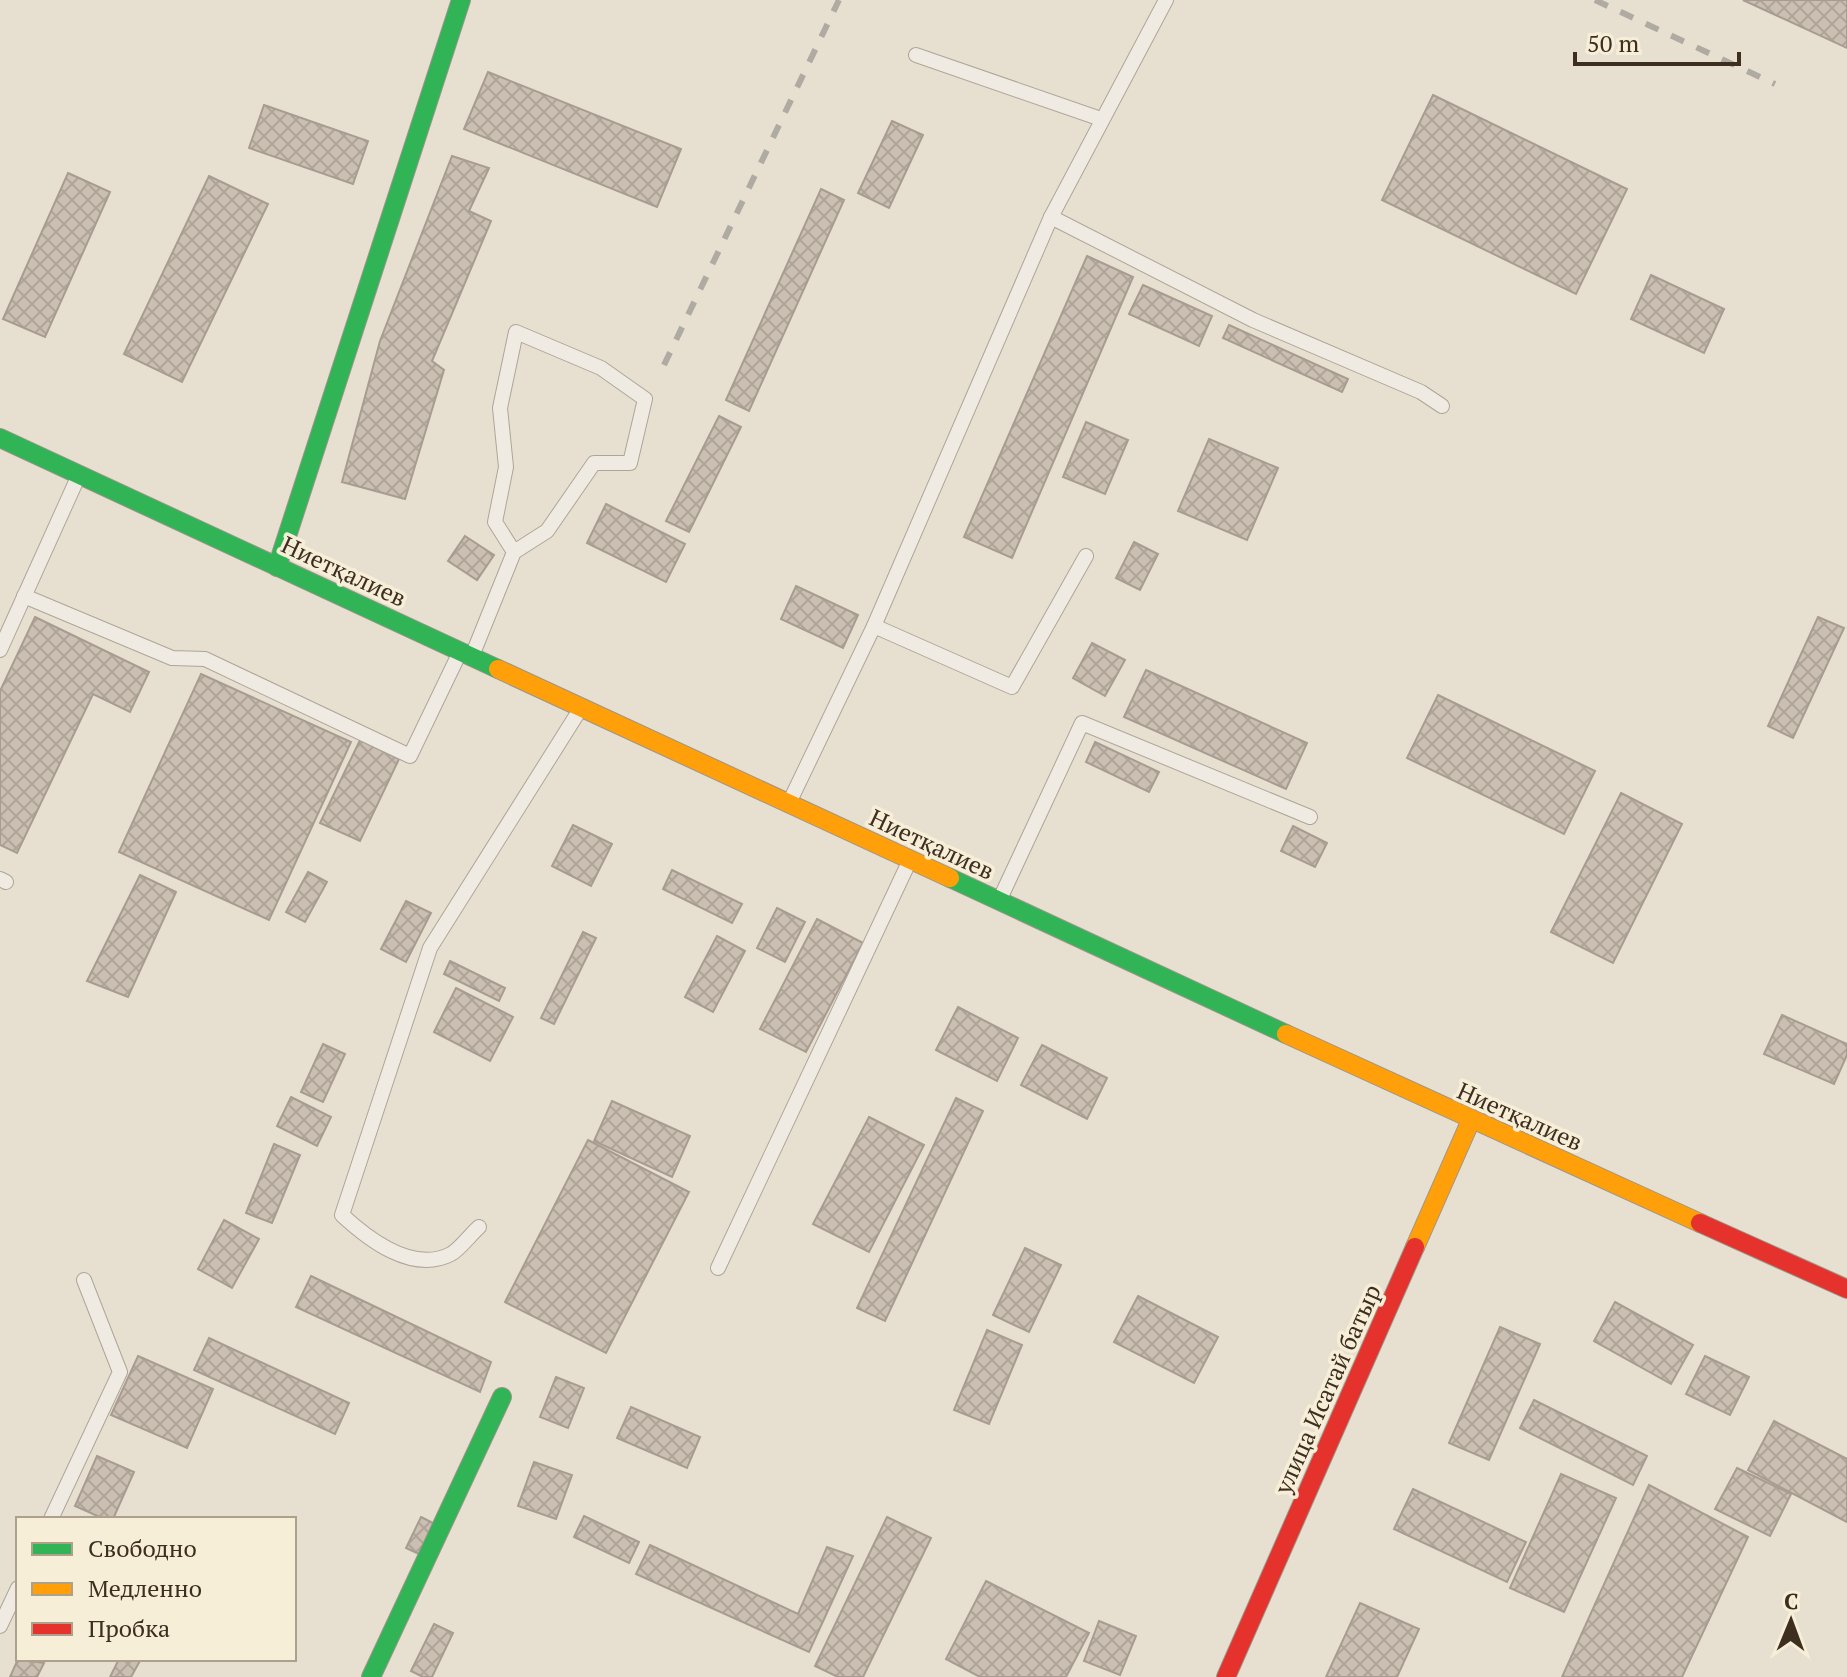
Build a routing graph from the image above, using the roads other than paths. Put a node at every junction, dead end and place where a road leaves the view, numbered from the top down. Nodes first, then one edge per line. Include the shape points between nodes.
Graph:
1 (461, 0) edge
2 (1166, 0) edge
3 (916, 55) dead end
4 (1101, 119) junction
5 (1051, 217) junction
6 (1442, 406) dead end
7 (0, 438) edge
8 (79, 474) junction
9 (514, 552) junction
10 (1086, 556) dead end
11 (277, 567) junction
12 (24, 596) junction
13 (874, 626) junction
14 (0, 650) edge
15 (466, 654) junction
16 (581, 708) junction
17 (789, 804) junction
18 (1310, 817) dead end
19 (910, 860) junction
20 (999, 902) junction
21 (1471, 1120) junction
22 (479, 1227) dead end
23 (718, 1268) dead end
24 (84, 1280) dead end
25 (1847, 1289) edge
26 (502, 1397) dead end
27 (52, 1517) edge
28 (16, 1592) edge
29 (0, 1626) edge
30 (371, 1677) edge
31 (1226, 1677) edge

1 - 11 street
2 - 4 lane
3 - 4 lane
4 - 5 lane
5 - 6 lane via 1253,320 1421,392
5 - 13 lane
7 - 8 street, Ниетқалиев
8 - 11 street, Ниетқалиев
8 - 12 lane
9 - 9 lane via 547,531 594,463 630,463 645,399 601,368 516,332 500,408 506,467 495,522
9 - 15 lane
10 - 13 lane via 1012,687
11 - 15 street, Ниетқалиев
12 - 14 lane
12 - 15 lane via 172,658 205,659 410,756
13 - 17 lane
15 - 16 street, Ниетқалиев
16 - 17 street, Ниетқалиев
16 - 22 lane via 430,948 342,1215 371,1242 419,1260 451,1254
17 - 19 street, Ниетқалиев
18 - 20 lane via 1082,723
19 - 20 street, Ниетқалиев
19 - 23 lane
20 - 21 street, Ниетқалиев
21 - 25 street, Ниетқалиев
21 - 31 street, улица Исатай батыр
24 - 27 lane via 120,1372
26 - 30 street
28 - 29 lane

